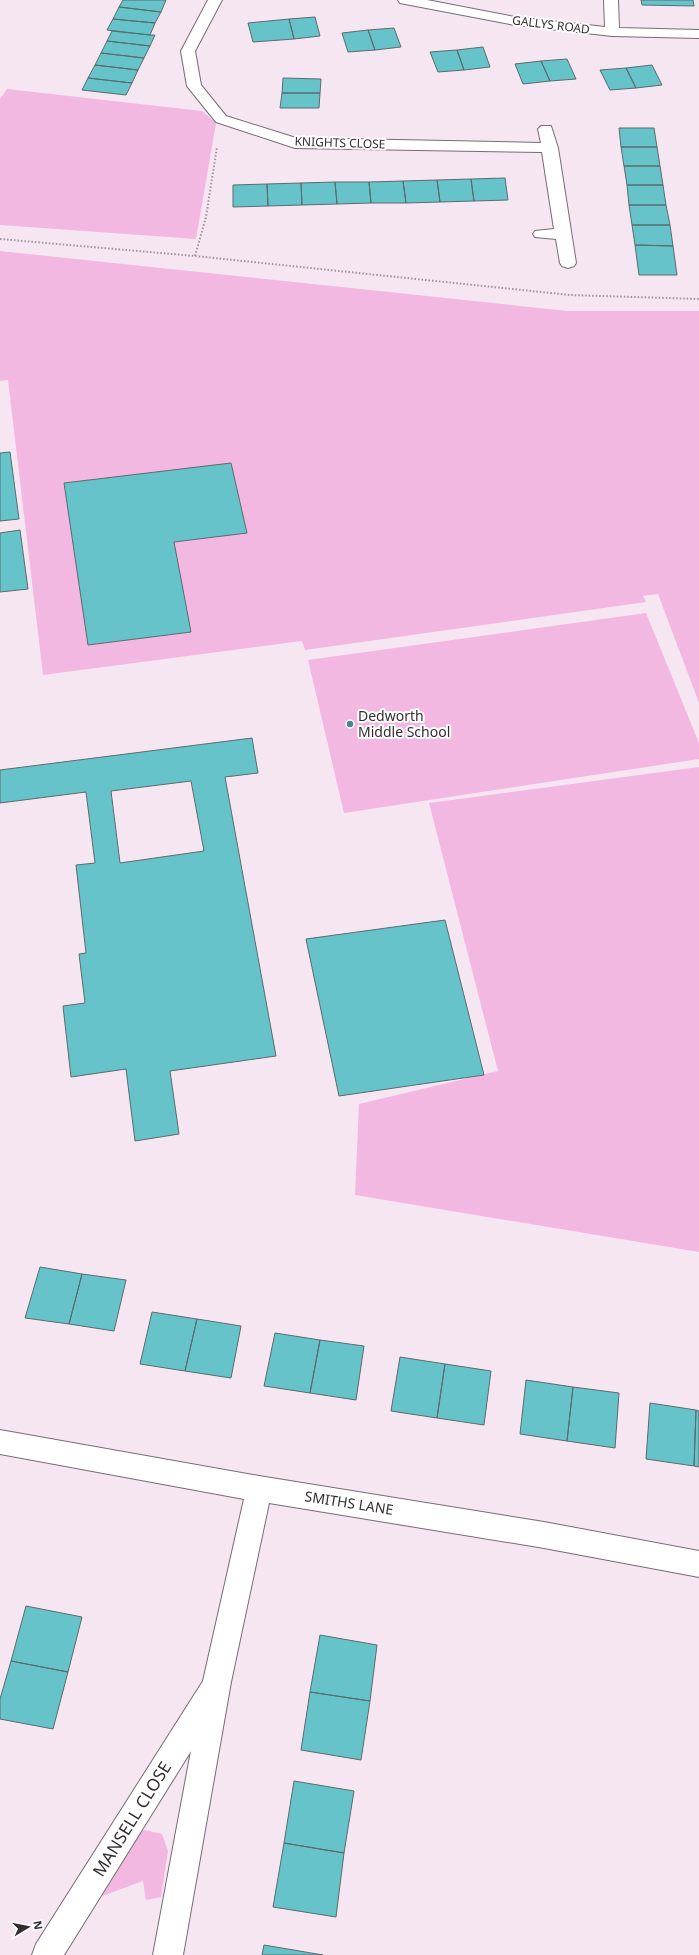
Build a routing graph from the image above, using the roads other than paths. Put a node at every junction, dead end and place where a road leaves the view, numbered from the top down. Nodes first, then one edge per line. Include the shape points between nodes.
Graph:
1 (215, 0) edge
2 (405, 0) edge
3 (611, 0) edge
4 (612, 32) junction
5 (699, 34) edge
6 (546, 129) dead end
7 (550, 148) junction
8 (541, 234) dead end
9 (563, 234) junction
10 (568, 263) dead end
11 (0, 1442) edge
12 (259, 1489) junction
13 (699, 1564) edge
14 (217, 1682) junction
15 (47, 1955) edge
16 (168, 1955) edge

1 - 7 street, KNIGHTS CLOSE via 188,51 194,86 221,119 295,143
2 - 4 street, GALLYS ROAD via 515,21
3 - 4 street
4 - 5 street, GALLYS ROAD
6 - 7 street
7 - 9 street
8 - 9 street
9 - 10 street
11 - 12 street, SMITHS LANE
12 - 13 street, SMITHS LANE via 544,1535
12 - 14 street, MANSELL CLOSE
14 - 15 street, MANSELL CLOSE
14 - 16 street, MANSELL CLOSE

